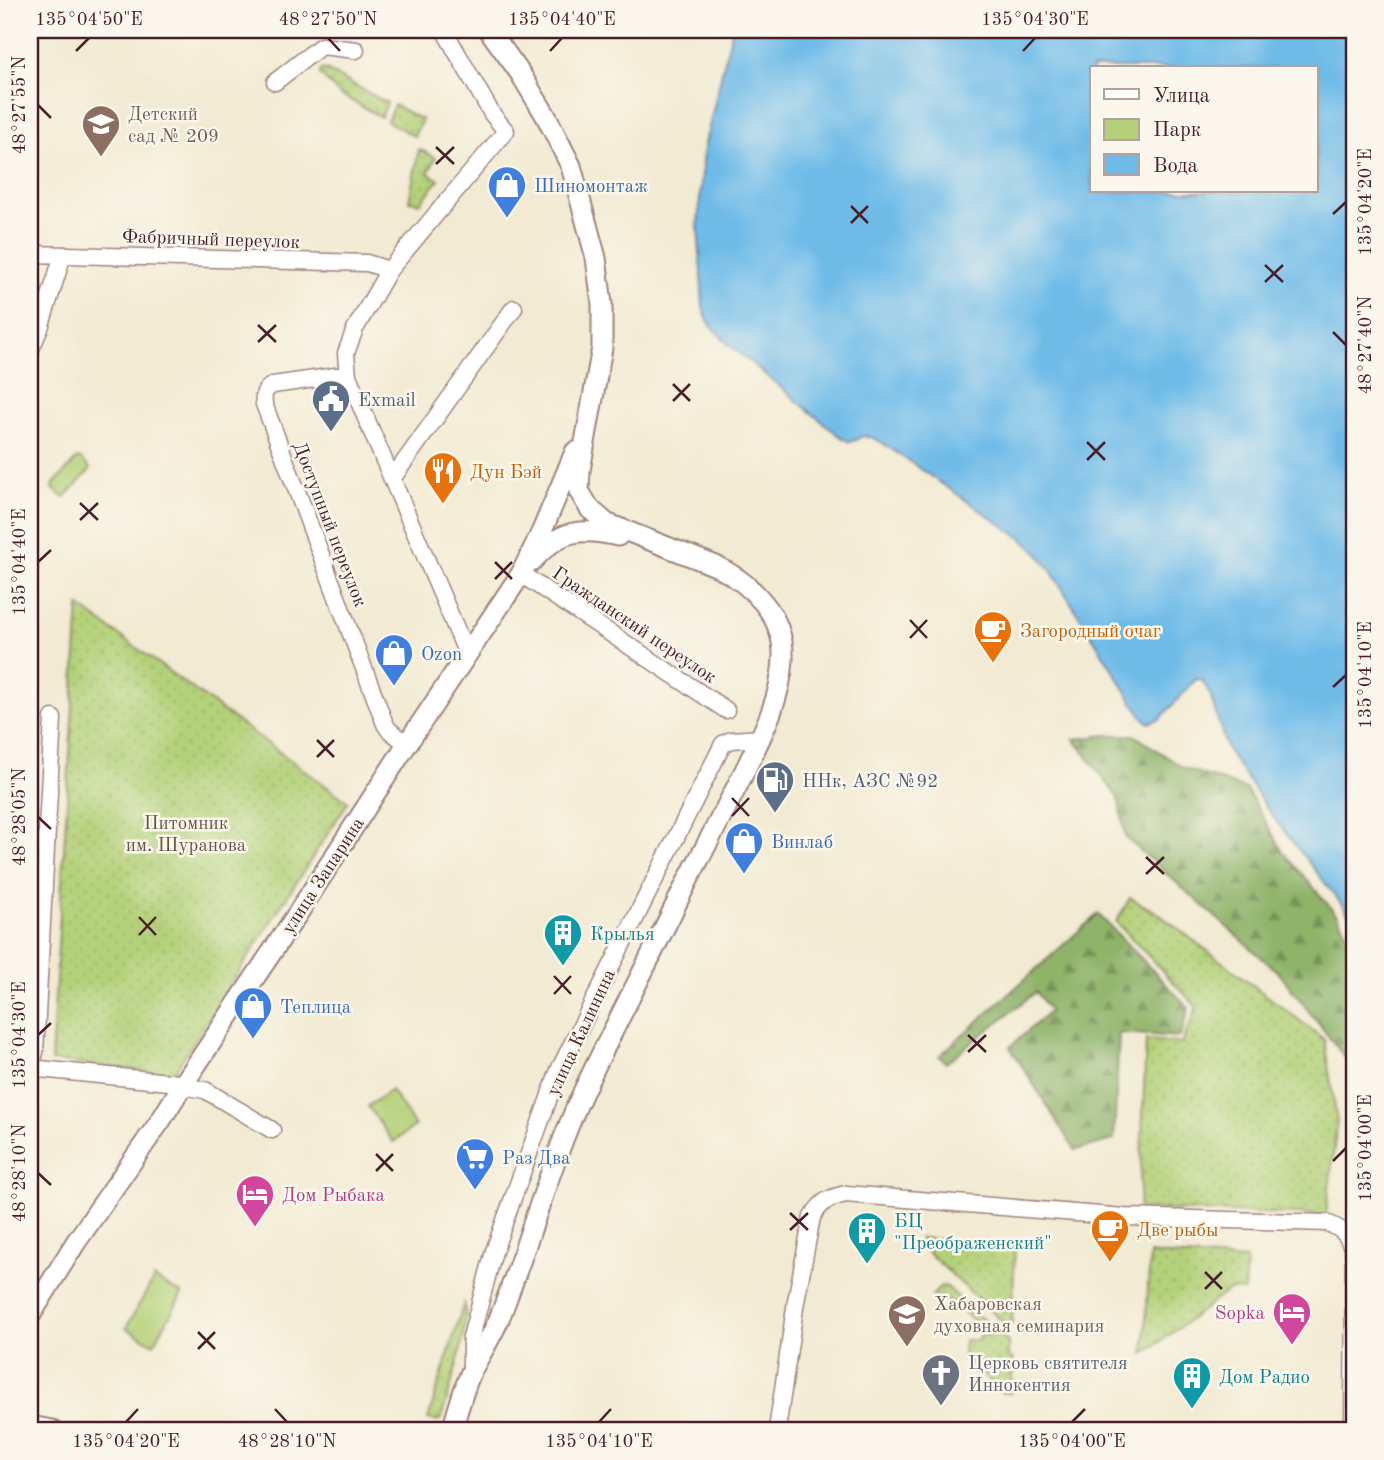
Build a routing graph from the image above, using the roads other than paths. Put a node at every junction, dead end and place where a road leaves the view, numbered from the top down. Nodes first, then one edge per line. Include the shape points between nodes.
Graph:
1 (444, 30) edge
2 (489, 30) edge
3 (356, 50) dead end
4 (275, 82) dead end
5 (30, 254) edge
6 (63, 255) junction
7 (389, 270) junction
8 (513, 308) dead end
9 (30, 351) edge
10 (348, 376) junction
11 (589, 419) junction
12 (392, 479) junction
13 (663, 547) junction
14 (521, 574) junction
15 (467, 654) junction
16 (726, 710) dead end
17 (53, 718) dead end
18 (761, 738) junction
19 (407, 744) junction
20 (30, 1068) edge
21 (182, 1086) junction
22 (272, 1130) dead end
23 (1354, 1255) edge
24 (30, 1316) edge
25 (471, 1373) junction
26 (30, 1426) edge
27 (52, 1430) edge
28 (452, 1430) edge
29 (777, 1430) edge
30 (1353, 1430) edge

1 - 7 street via 506,131
2 - 11 main road via 546,116 571,166 585,214 602,304 602,348
3 - 4 street via 321,46
5 - 6 street, Фабричный переулок
6 - 7 street, Фабричный переулок via 367,263
6 - 9 street
7 - 10 street via 355,329 346,353
8 - 12 street
10 - 12 street
10 - 19 street, Доступный переулок via 273,385 266,388 264,404 385,724
11 - 13 main road via 579,491 606,523
11 - 14 main road, улица Запарина
12 - 15 street
13 - 14 main road via 589,530 554,541
13 - 18 main road, улица Калинина via 733,574 776,620 783,641 780,683
14 - 15 main road, улица Запарина
14 - 16 street, Гражданский переулок
15 - 19 main road, улица Запарина
17 - 20 street via 36,1038
18 - 25 main road, улица Калинина via 583,1091 499,1321
18 - 25 street, улица Калинина via 723,744 559,1070 494,1251 471,1337
19 - 21 main road, улица Запарина
20 - 21 street
21 - 22 street via 205,1090
21 - 24 main road, улица Запарина
23 - 29 street via 1349,1238 1327,1223 1124,1217 846,1194 828,1199 813,1217
23 - 30 street
25 - 28 main road, улица Калинина
26 - 27 main road

